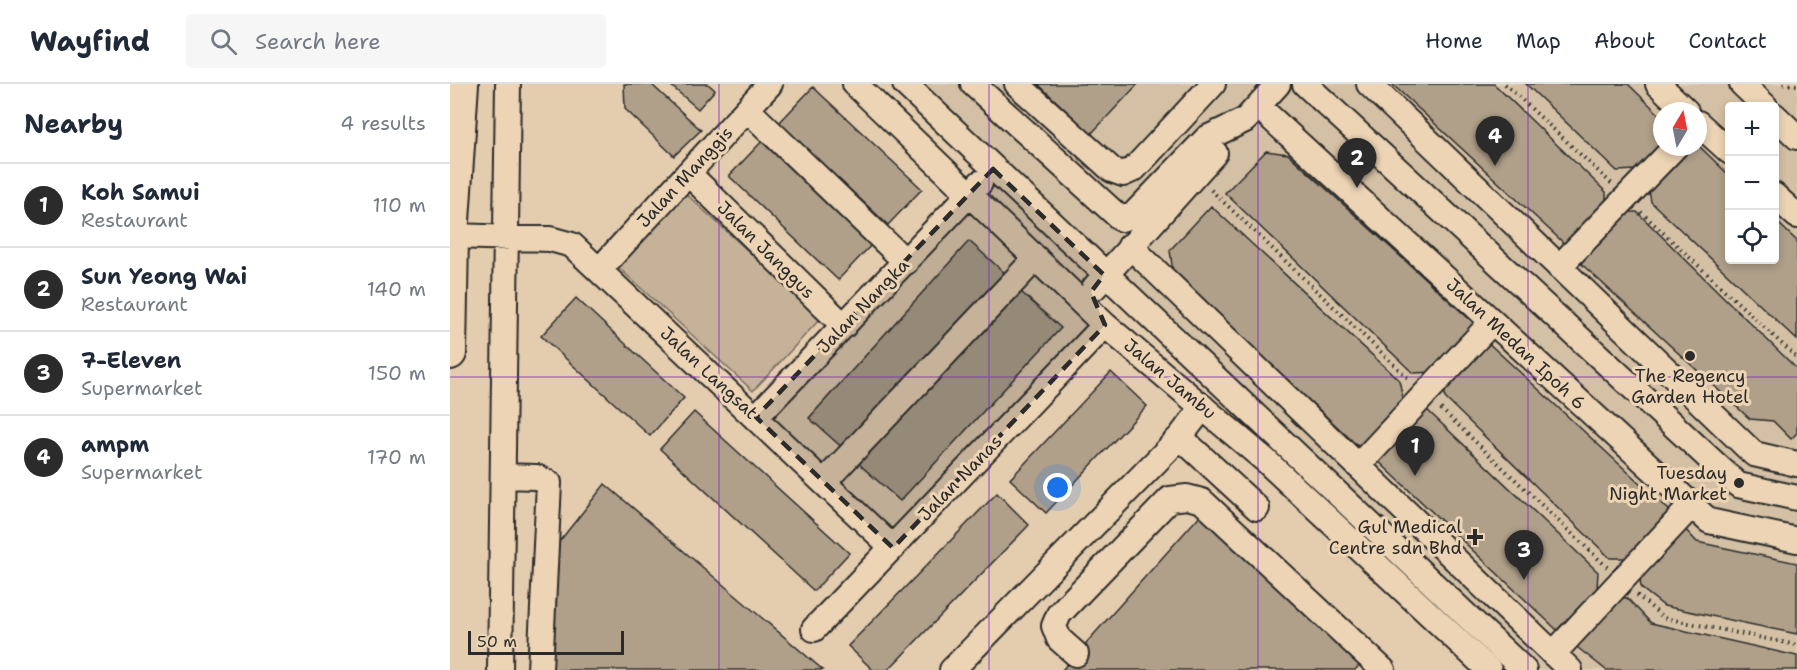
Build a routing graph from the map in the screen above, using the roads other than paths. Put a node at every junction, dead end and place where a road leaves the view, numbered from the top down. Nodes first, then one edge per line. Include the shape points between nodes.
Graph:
1 (462, 84) edge
2 (508, 84) edge
3 (770, 84) edge
4 (855, 84) edge
5 (905, 84) edge
6 (973, 84) edge
7 (1017, 84) edge
8 (1214, 84) edge
9 (1278, 84) edge
10 (1305, 84) edge
11 (1369, 84) edge
12 (1658, 84) edge
13 (1752, 86) edge
14 (1677, 102) edge
15 (1762, 102) edge
16 (747, 109) junction
17 (1251, 113) junction
18 (1779, 120) edge
19 (1707, 131) edge
20 (1797, 136) edge
21 (1080, 140) junction
22 (1725, 147) edge
23 (1666, 156) edge
24 (1060, 164) junction
25 (993, 169) junction
26 (688, 173) junction
27 (969, 194) junction
28 (1779, 200) edge
29 (1797, 216) edge
30 (452, 236) junction
31 (507, 237) junction
32 (1130, 246) junction
33 (1036, 258) junction
34 (906, 262) junction
35 (1559, 267) junction
36 (600, 269) junction
37 (1104, 275) junction
38 (1492, 322) junction
39 (1106, 325) junction
40 (844, 326) junction
41 (450, 353) edge
42 (1203, 407) junction
43 (756, 417) junction
44 (1180, 437) junction
45 (1797, 464) edge
46 (1358, 466) junction
47 (503, 476) junction
48 (824, 482) junction
49 (1797, 498) edge
50 (1692, 505) junction
51 (1257, 508) dead end
52 (1797, 540) edge
53 (893, 548) junction
54 (814, 629) dead end
55 (1076, 654) dead end
56 (1562, 662) edge
57 (1378, 665) edge
58 (500, 670) edge
59 (540, 670) edge
60 (952, 670) edge
61 (1489, 670) edge
62 (1524, 670) edge

1 - 30 main road
2 - 31 street
3 - 16 street, Jalan Manggis
4 - 27 street, Jalan Jambu
5 - 25 street, Jalan Jambu
6 - 24 street
7 - 21 street
8 - 21 street via 1129,172 1112,170
9 - 17 street
10 - 49 street via 1738,485
11 - 35 street
12 - 14 street
13 - 15 street
16 - 26 street, Jalan Manggis
16 - 34 street
17 - 24 street via 1207,138 1127,218 1116,216
17 - 32 street
17 - 38 street, Jalan Medan Ipoh 6
18 - 20 street
19 - 22 street
21 - 24 street
23 - 35 street
25 - 27 street, Jalan Nangka
25 - 37 street, Jalan Jambu
26 - 36 street, Jalan Manggis
26 - 40 street, Jalan Janggus
27 - 33 street, Jalan Jambu
27 - 34 street, Jalan Nangka
28 - 29 street
30 - 31 street, Jalan Langsat
30 - 41 main road
31 - 36 street, Jalan Langsat via 563,241
31 - 47 street
32 - 37 street
32 - 46 street
33 - 39 street, Jalan Jambu
33 - 48 street
34 - 40 street, Jalan Nangka
35 - 45 street via 1754,454
36 - 43 street, Jalan Langsat
37 - 39 street via 1092,292
37 - 62 street, Jalan Jambu
38 - 46 street
38 - 50 street, Jalan Medan Ipoh 6
39 - 42 street, Jalan Jambu
39 - 53 street, Jalan Nanas
40 - 43 street, Jalan Nangka
42 - 44 street
42 - 61 street, Jalan Jambu
43 - 48 street, Jalan Langsat
44 - 51 street
44 - 60 street
46 - 56 street
47 - 58 street
47 - 59 street via 536,477 549,483
48 - 53 street, Jalan Langsat
50 - 52 street, Jalan Medan Ipoh 6 via 1709,521
50 - 56 street via 1621,581
53 - 54 street, Jalan Nanas
55 - 57 street via 1059,639 1054,626 1059,614 1170,499 1187,497 1202,501

